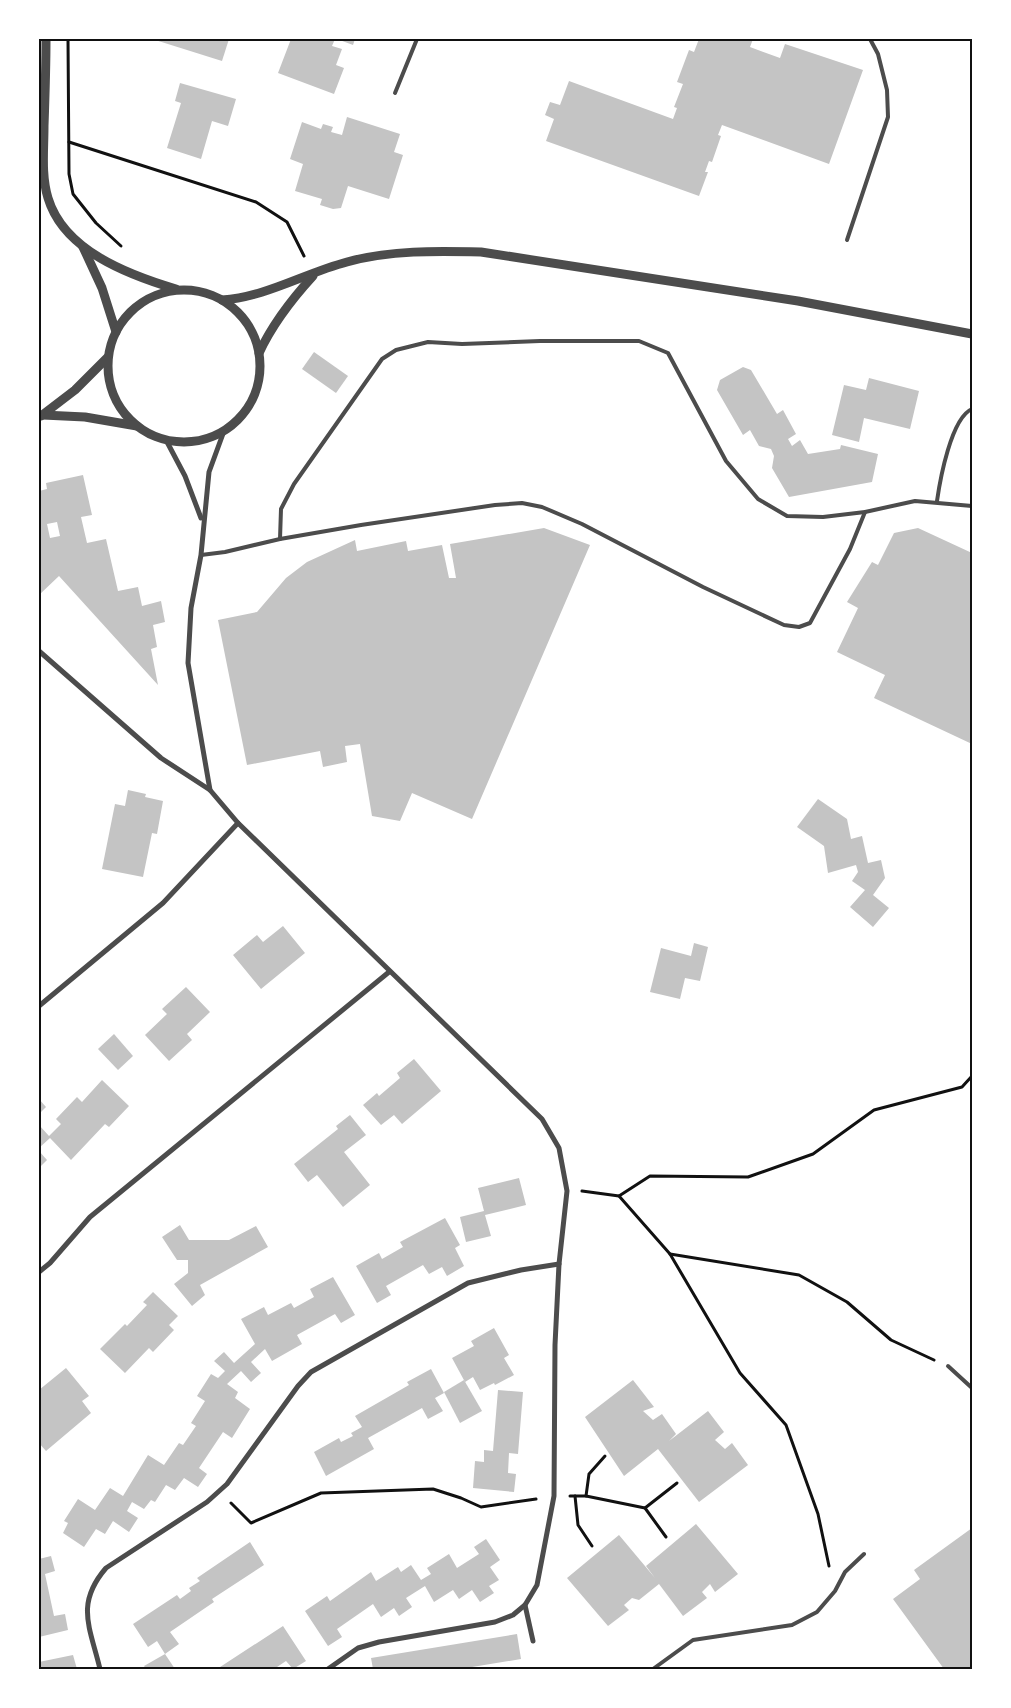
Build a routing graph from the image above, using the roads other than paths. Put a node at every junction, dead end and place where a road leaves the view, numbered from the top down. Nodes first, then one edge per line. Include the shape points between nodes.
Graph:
1 (46, 39) edge
2 (417, 39) edge
3 (870, 39) edge
4 (395, 93) dead end
5 (846, 240) dead end
6 (82, 247) junction
7 (314, 274) junction
8 (179, 290) junction
9 (222, 300) junction
10 (116, 332) junction
11 (972, 334) edge
12 (259, 353) junction
13 (108, 357) junction
14 (972, 409) edge
15 (41, 416) edge
16 (137, 426) junction
17 (224, 431) junction
18 (166, 440) junction
19 (937, 502) junction
20 (972, 506) edge
21 (865, 512) junction
22 (202, 521) junction
23 (280, 539) junction
24 (201, 555) junction
25 (39, 651) edge
26 (210, 790) junction
27 (238, 823) junction
28 (389, 972) junction
29 (39, 1006) edge
30 (559, 1264) junction
31 (39, 1272) edge
32 (948, 1366) road end
33 (972, 1388) edge
34 (864, 1554) dead end
35 (525, 1605) junction
36 (533, 1641) dead end
37 (100, 1669) edge
38 (328, 1669) edge
39 (654, 1669) edge

1 - 6 street via 43,175 48,200
2 - 4 lane
3 - 5 lane via 880,63 888,117
6 - 8 street via 135,276
6 - 10 street via 102,288
7 - 9 street via 248,296
7 - 11 street via 347,262 381,255 481,252 798,301
7 - 12 street via 285,307
8 - 9 street via 194,290
8 - 10 street via 160,294 142,303
9 - 12 street via 247,322
10 - 13 street
12 - 17 street via 260,376 253,398 241,416
13 - 15 street via 75,390
13 - 16 street via 108,377 114,396 123,412
14 - 19 lane via 957,426 940,478
15 - 16 street via 86,417
16 - 18 street
17 - 18 street via 196,442
17 - 22 street via 209,472
18 - 22 street via 185,476
19 - 20 lane
19 - 21 lane via 915,501
21 - 23 lane via 850,549 810,623 799,627 784,625 712,591 582,524 542,507 522,503
21 - 23 lane via 788,516 758,499 726,461 668,353 639,341 428,342 409,345 382,359 294,484 280,509
22 - 24 street
23 - 24 lane
24 - 26 street via 191,608 188,663
25 - 26 street via 161,758
26 - 27 street
27 - 28 street
27 - 29 street via 163,903
28 - 30 street via 542,1119 559,1148 567,1192
28 - 31 street via 90,1217
30 - 35 street via 554,1496 537,1585
30 - 37 street via 468,1283 311,1372 227,1484 207,1502 106,1568 96,1580 88,1595 87,1611
32 - 33 lane
34 - 39 lane via 845,1572 835,1591 817,1612 792,1625 693,1640
35 - 36 street
35 - 38 street via 512,1615 494,1622 358,1648

